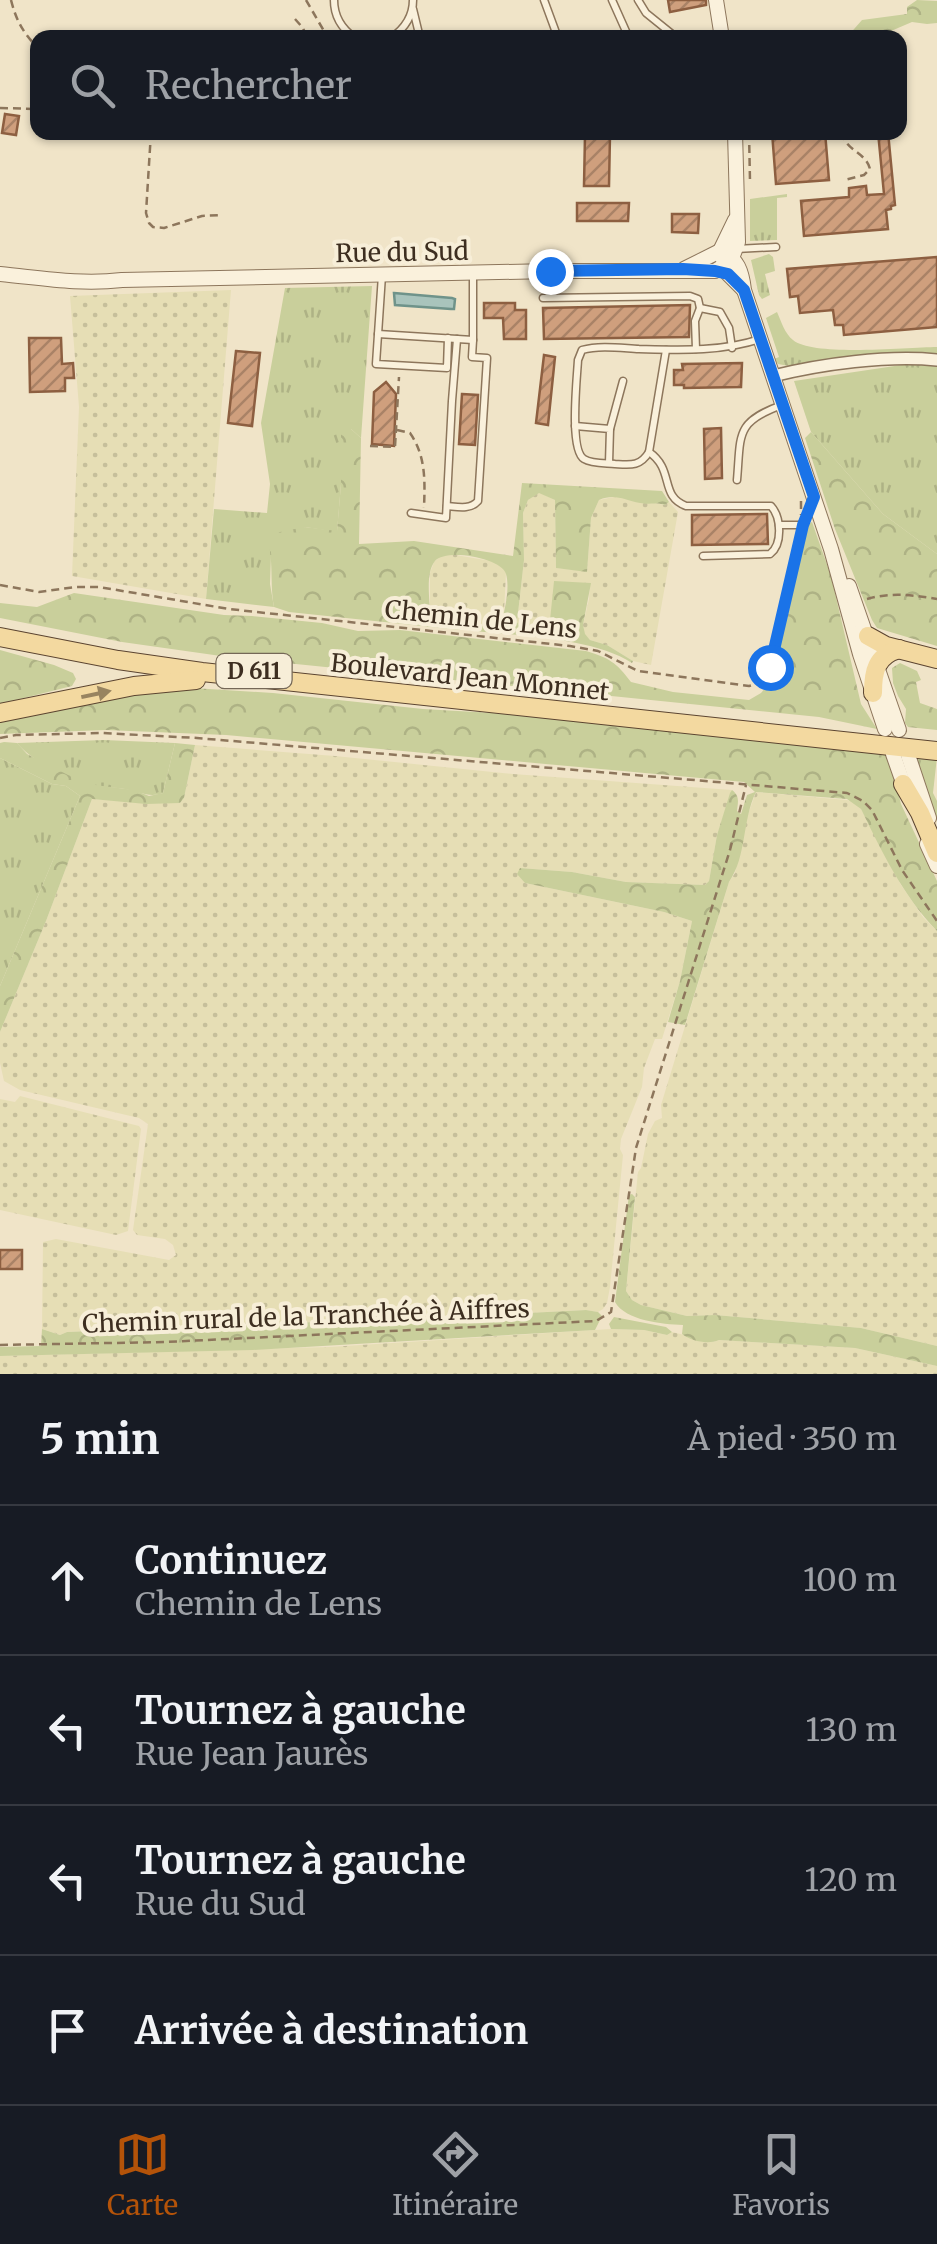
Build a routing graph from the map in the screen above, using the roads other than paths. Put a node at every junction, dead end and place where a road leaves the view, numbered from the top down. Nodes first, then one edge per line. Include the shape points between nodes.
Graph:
1 (334, 0) edge
2 (544, 0) edge
3 (612, 0) edge
4 (638, 0) edge
5 (716, 0) edge
6 (413, 4) edge
7 (345, 30) edge
8 (402, 30) edge
9 (418, 30) edge
10 (555, 30) edge
11 (625, 30) edge
12 (667, 30) edge
13 (721, 30) edge
14 (735, 140) edge
15 (776, 247) dead end
16 (726, 261) junction
17 (0, 263) edge
18 (472, 273) junction
19 (0, 274) edge
20 (382, 275) junction
21 (122, 280) junction
22 (543, 298) dead end
23 (700, 308) junction
24 (378, 334) junction
25 (453, 339) junction
26 (760, 339) junction
27 (473, 340) junction
28 (732, 348) junction
29 (696, 349) junction
30 (666, 350) junction
31 (937, 360) edge
32 (772, 376) junction
33 (623, 381) dead end
34 (782, 405) junction
35 (575, 426) junction
36 (610, 429) junction
37 (649, 452) junction
38 (609, 463) junction
39 (737, 480) dead end
40 (447, 506) junction
41 (410, 513) dead end
42 (778, 525) junction
43 (803, 525) road end
44 (831, 548) junction
45 (703, 556) dead end
46 (0, 634) edge
47 (868, 636) junction
48 (899, 649) junction
49 (937, 658) edge
50 (876, 664) junction
51 (873, 693) junction
52 (510, 706) junction
53 (0, 713) edge
54 (937, 744) edge
55 (937, 752) edge
56 (904, 784) junction
57 (937, 837) edge
58 (937, 853) edge
59 (937, 866) edge

1 - 7 lane
2 - 10 lane
3 - 11 lane
4 - 12 lane
5 - 13 street
6 - 8 lane
6 - 9 lane
14 - 16 street via 738,234
15 - 16 lane
16 - 18 street, Rue du Sud via 683,269
16 - 26 street via 742,276
17 - 21 street, Rue du Sud
18 - 20 street, Rue du Sud
18 - 27 lane
19 - 21 street, Rue du Sud via 72,283
20 - 21 street, Rue du Sud
20 - 24 lane
22 - 23 lane via 690,296
23 - 28 lane via 720,312
23 - 29 lane
24 - 25 lane
24 - 25 lane via 376,364 446,368
25 - 27 lane
25 - 40 lane
26 - 28 lane
26 - 32 street
27 - 40 lane via 472,357 487,358 478,501
28 - 29 lane
29 - 30 lane
30 - 35 lane via 582,350
30 - 37 lane
31 - 32 street via 871,360
32 - 34 street
33 - 36 lane
34 - 39 lane via 745,427
34 - 44 street
35 - 36 lane
35 - 38 lane via 580,457
36 - 38 lane
37 - 38 lane via 638,463
37 - 42 lane via 680,504 770,506
40 - 41 lane via 446,518
42 - 43 lane
42 - 45 lane via 770,554
44 - 47 street
44 - 51 street
46 - 52 main road, Boulevard Jean Monnet / D 611 via 164,667
46 - 54 main road, Boulevard Jean Monnet / D 611 via 217,667
47 - 48 main road
47 - 50 street
48 - 49 main road
48 - 50 main road
50 - 51 main road
50 - 51 street via 892,729
53 -> 52 main road via 193,680
52 - 55 main road, Boulevard Jean Monnet / D 611
56 - 57 street via 901,755
56 - 58 main road
56 - 59 street

